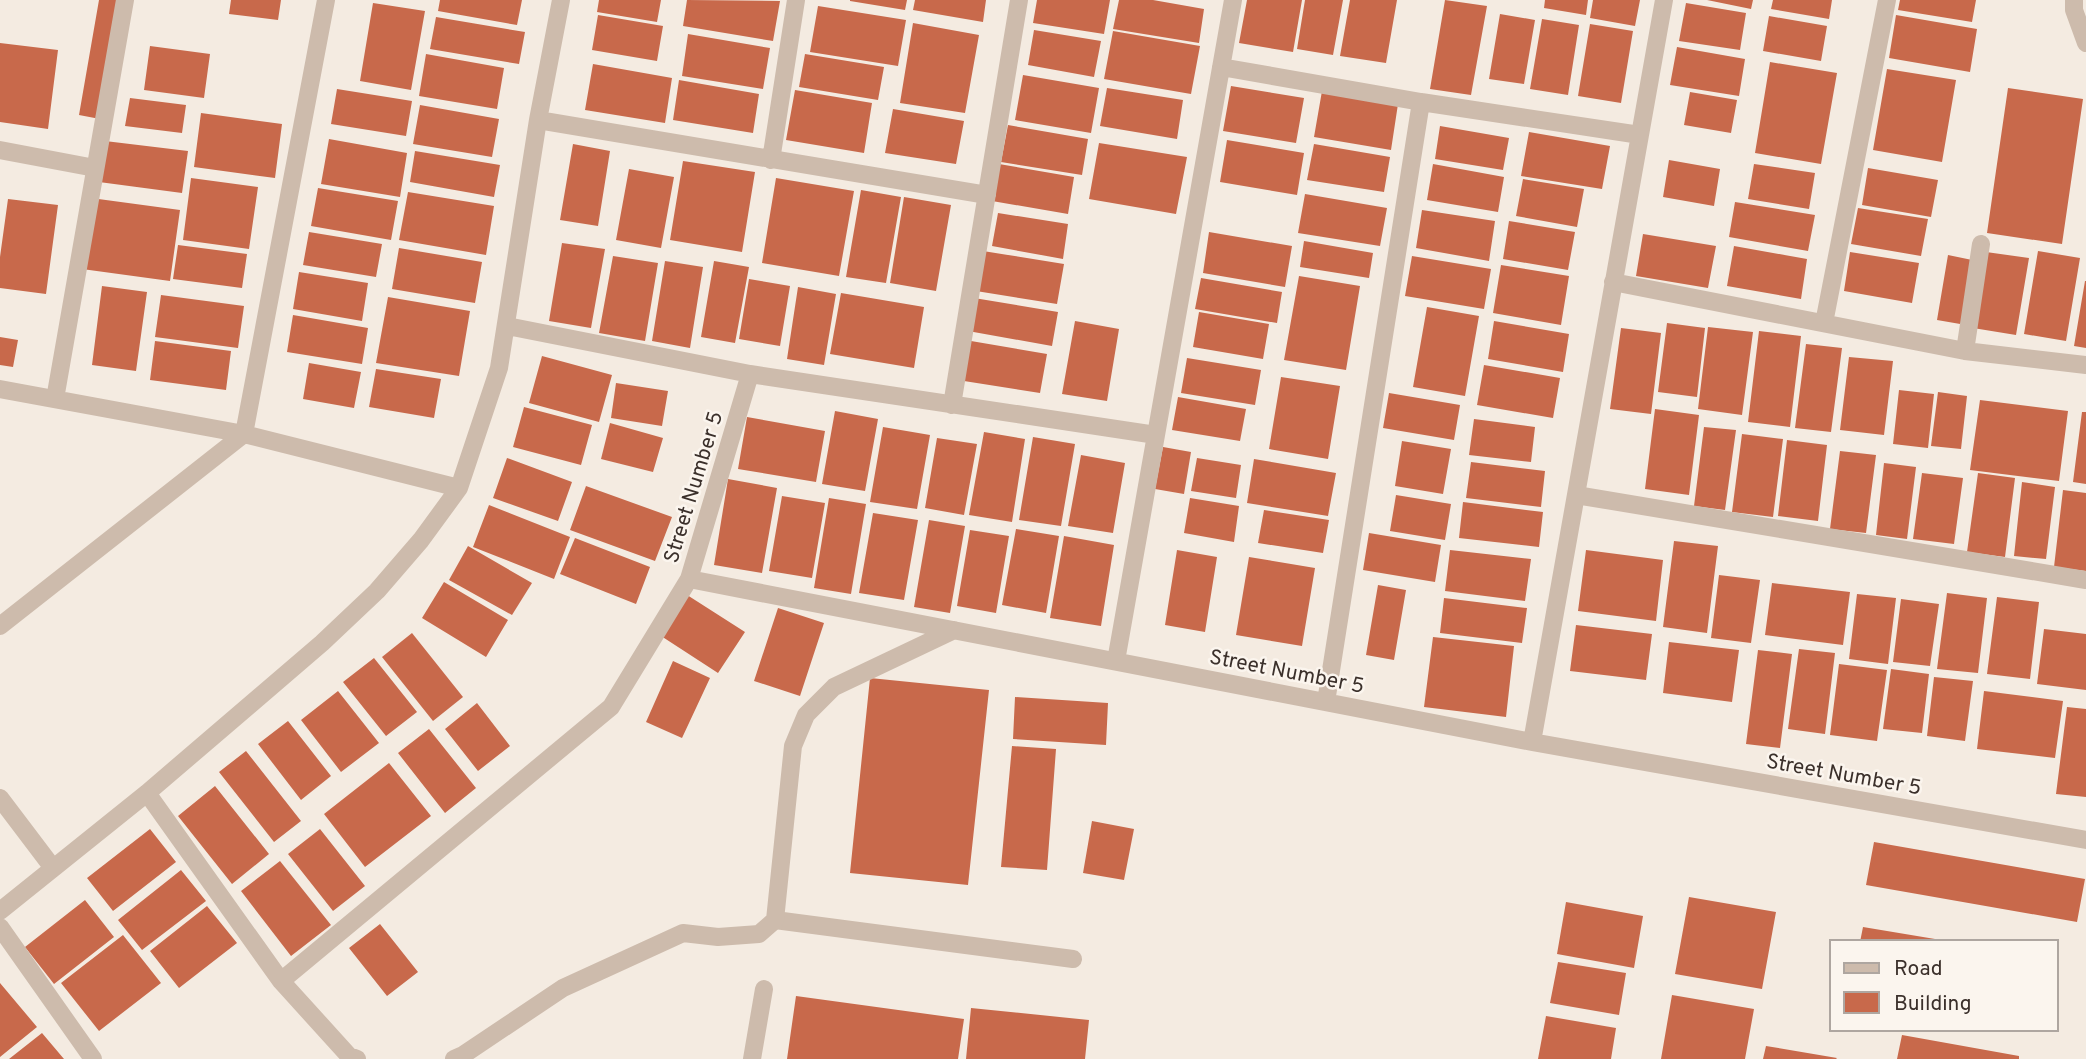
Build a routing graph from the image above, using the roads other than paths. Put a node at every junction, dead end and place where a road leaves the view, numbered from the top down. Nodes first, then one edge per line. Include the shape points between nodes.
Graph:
1 (125, 0) edge
2 (326, 0) edge
3 (561, 0) edge
4 (796, 0) edge
5 (1019, 0) edge
6 (1233, 0) edge
7 (1664, 0) edge
8 (1887, 0) edge
9 (2074, 0) edge
10 (2086, 43) edge
11 (1221, 67) junction
12 (1421, 102) junction
13 (538, 120) junction
14 (1640, 135) junction
15 (0, 150) edge
16 (771, 160) junction
17 (95, 168) junction
18 (987, 195) junction
19 (1981, 244) dead end
20 (1613, 282) junction
21 (1824, 323) junction
22 (507, 326) junction
23 (1965, 351) junction
24 (2086, 365) edge
25 (750, 374) junction
26 (0, 389) edge
27 (55, 399) junction
28 (952, 405) junction
29 (244, 434) junction
30 (1156, 435) junction
31 (460, 488) junction
32 (1576, 495) junction
33 (690, 579) junction
34 (2086, 580) edge
35 (0, 626) edge
36 (954, 630) junction
37 (1116, 661) junction
38 (1326, 702) junction
39 (1532, 742) junction
40 (147, 793) junction
41 (0, 798) edge
42 (2086, 840) edge
43 (53, 868) junction
44 (0, 911) edge
45 (775, 920) junction
46 (0, 927) edge
47 (1073, 959) dead end
48 (281, 981) junction
49 (764, 989) dead end
50 (461, 1058) edge
51 (93, 1059) edge
52 (357, 1059) edge
53 (752, 1059) edge

1 - 17 street
2 - 29 street
3 - 13 street
4 - 16 street
5 - 18 street
6 - 11 street
7 - 14 street
8 - 21 street
9 - 10 street
11 - 12 street
11 - 30 street
12 - 14 street
12 - 38 street
13 - 16 street
13 - 22 street
14 - 20 street
15 - 17 street
16 - 18 street
17 - 27 street
18 - 28 street
19 - 23 street
20 - 21 street
20 - 32 street
21 - 23 street
22 - 25 street
22 - 31 street via 499,368
23 - 24 street
25 - 28 street
25 - 33 street, Street Number 5
26 - 27 street
27 - 29 street
28 - 30 street
29 - 31 street
29 - 35 street
30 - 37 street
31 - 40 street via 377,591
32 - 34 street
32 - 39 street
33 - 36 street, Street Number 5
33 - 48 street via 611,707
36 - 37 street, Street Number 5
36 - 45 street via 834,687 806,715 793,746
37 - 38 street, Street Number 5
38 - 39 street, Street Number 5
39 - 42 street, Street Number 5
40 - 43 street
40 - 48 street
41 - 43 street
43 - 44 street
45 - 47 street
45 - 50 street via 759,934 718,937 682,933 563,988
46 - 51 street
48 - 52 street via 349,1056
49 - 53 street

